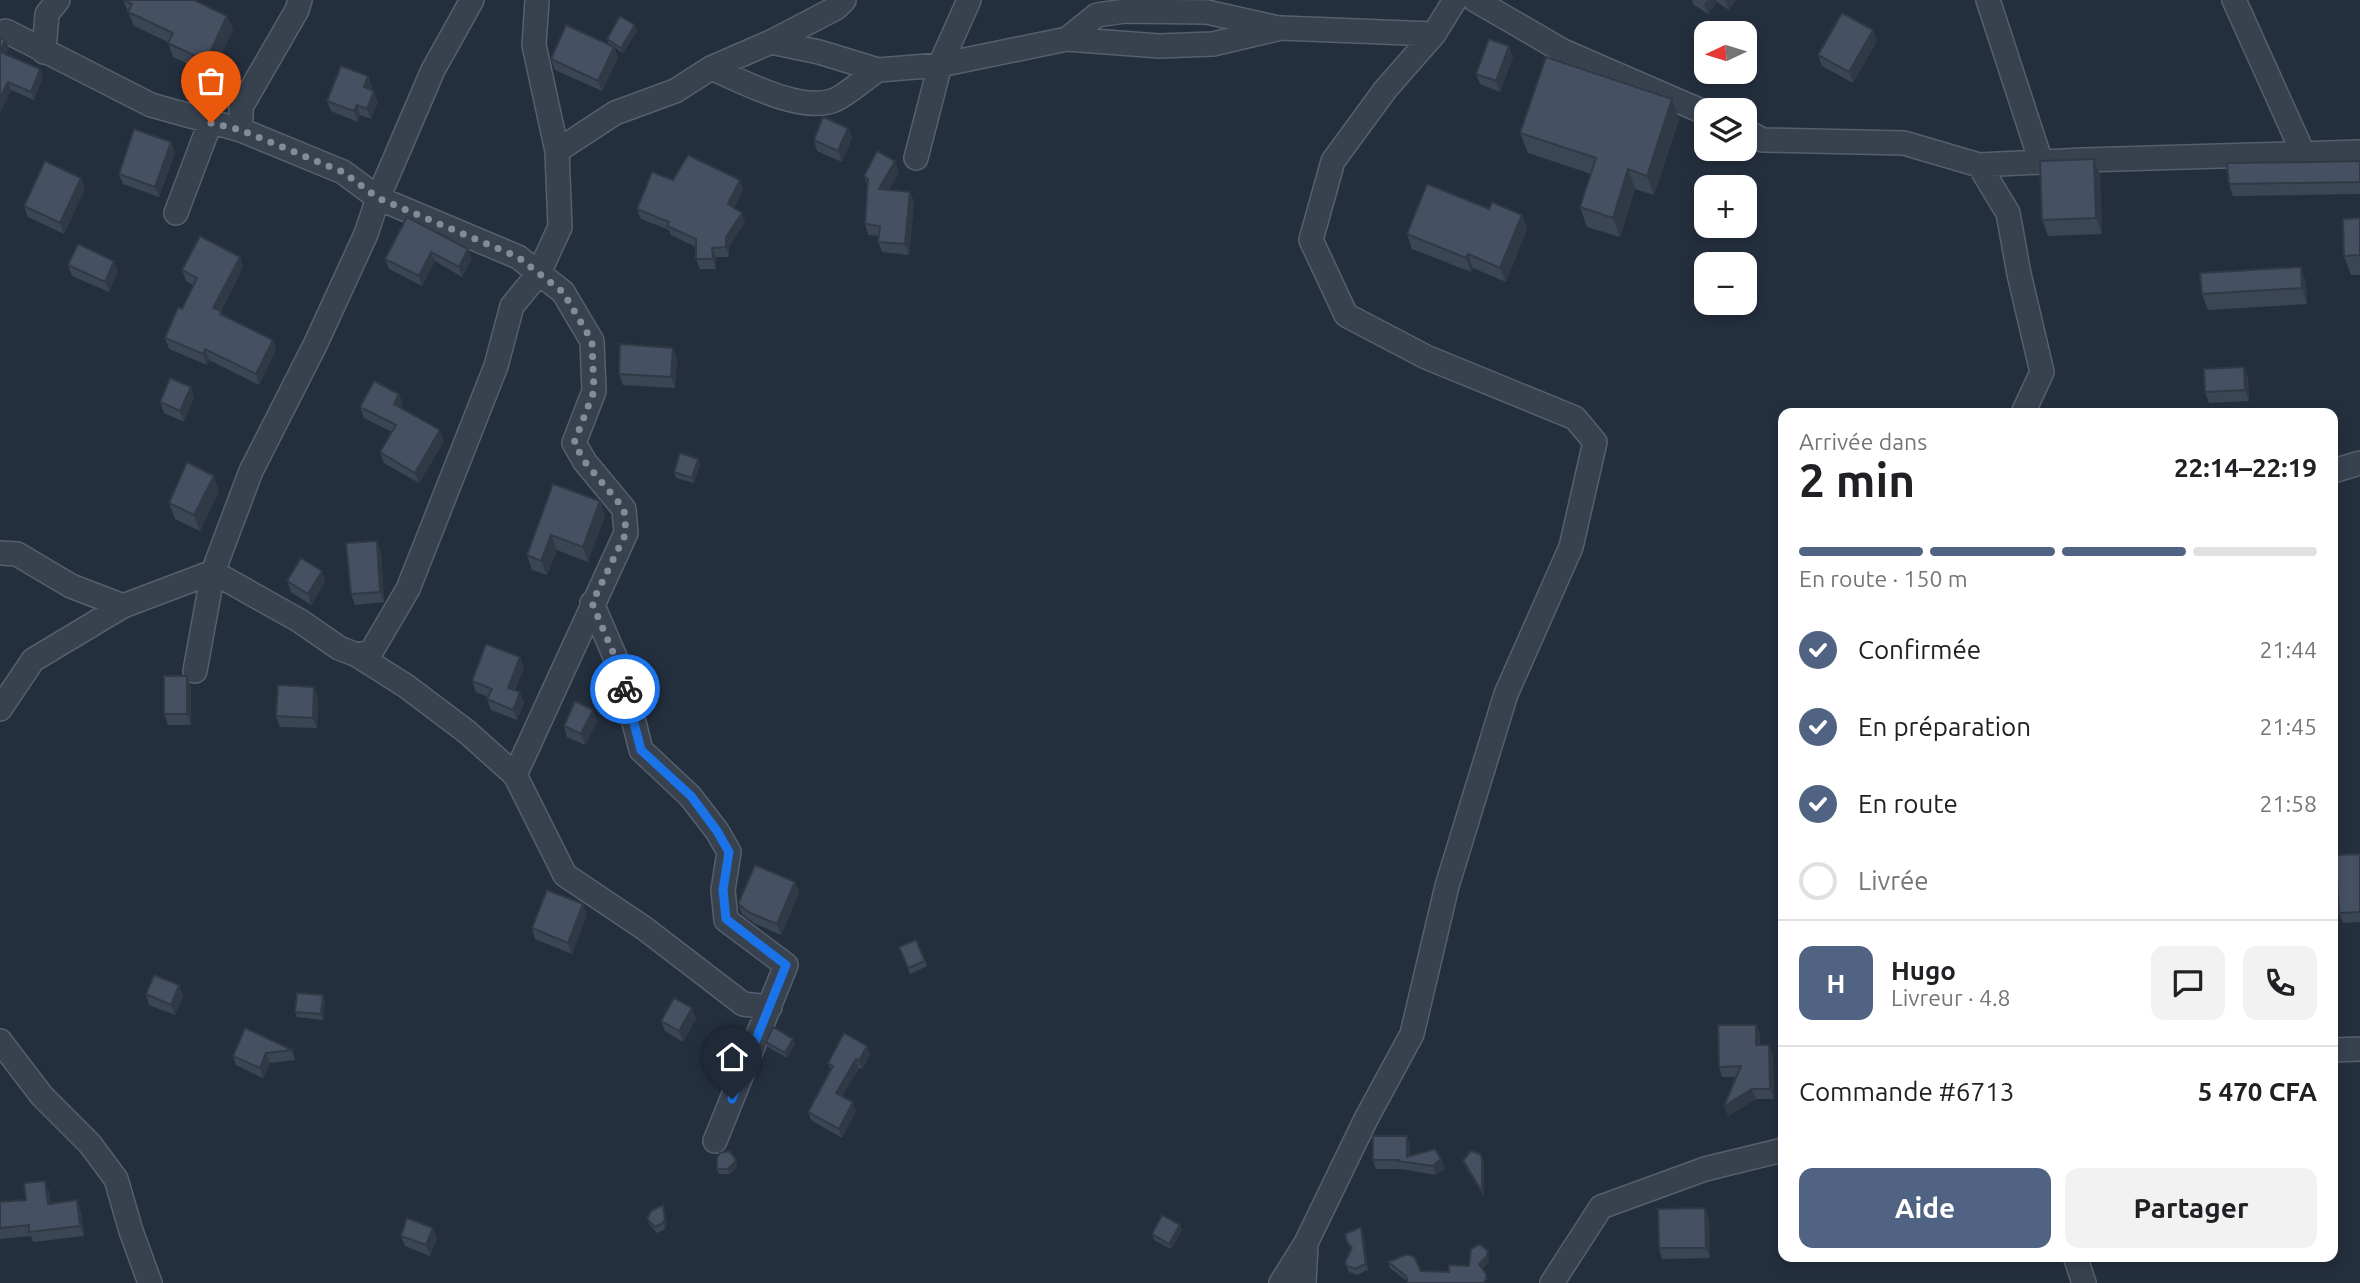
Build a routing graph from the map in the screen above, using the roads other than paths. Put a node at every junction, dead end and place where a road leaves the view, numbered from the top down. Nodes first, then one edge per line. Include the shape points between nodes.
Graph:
1 (58, 0) edge
2 (300, 0) edge
3 (472, 0) edge
4 (537, 0) edge
5 (844, 0) edge
6 (969, 0) edge
7 (1455, 0) edge
8 (1475, 0) edge
9 (1988, 0) edge
10 (2234, 0) edge
11 (1281, 28) junction
12 (0, 34) edge
13 (1434, 34) junction
14 (1067, 39) junction
15 (771, 42) junction
16 (44, 52) junction
17 (940, 65) junction
18 (711, 68) junction
19 (878, 70) junction
20 (1694, 108) edge
21 (211, 123) junction
22 (241, 130) junction
23 (1757, 137) edge
24 (556, 151) junction
25 (2360, 152) edge
26 (2303, 153) junction
27 (916, 158) dead end
28 (2040, 162) junction
29 (1979, 165) junction
30 (378, 198) junction
31 (176, 213) dead end
32 (539, 273) junction
33 (2026, 408) edge
34 (2360, 463) edge
35 (2338, 470) edge
36 (0, 553) edge
37 (213, 572) junction
38 (592, 603) junction
39 (123, 606) junction
40 (357, 655) junction
41 (195, 671) dead end
42 (0, 709) edge
43 (515, 775) junction
44 (770, 1007) junction
45 (0, 1041) edge
46 (2360, 1049) edge
47 (2338, 1050) edge
48 (715, 1141) dead end
49 (1778, 1151) edge
50 (1306, 1244) junction
51 (2077, 1262) edge
52 (150, 1283) edge
53 (1281, 1283) edge
54 (1304, 1283) edge
55 (1552, 1283) edge
56 (2084, 1283) edge

1 - 16 street via 47,14
2 - 22 street via 241,107
3 - 30 street via 433,70
4 - 24 street via 534,45
5 - 15 street
6 - 17 street
7 - 13 street
8 - 20 street via 1563,51
9 - 28 street
10 - 26 street
11 - 13 street
11 - 14 street via 1213,44 1159,46
11 - 14 street via 1207,12 1125,11 1097,15
12 - 16 street via 6,32
13 - 50 street via 1333,161 1311,240 1346,315 1426,357 1575,418 1595,442 1571,547 1506,694 1447,886 1412,1034
14 - 17 street
15 - 18 street
15 - 19 street
16 - 21 street via 151,105
17 - 19 street
17 - 27 street
18 - 19 street via 803,103 832,101
18 - 24 street via 675,91 614,113
21 - 22 street
21 - 31 street
22 - 30 street via 343,172
23 - 29 street via 1904,143
24 - 32 street via 560,227
25 - 26 street
26 - 28 street
28 - 29 street
29 - 33 street via 2008,213 2042,372
30 - 32 street via 518,257
30 - 37 street via 327,319 251,471
32 - 38 street via 563,292 592,341 594,391 574,443 624,509 626,533
32 - 40 street via 512,306 496,366 408,589 371,652
34 - 35 street
36 - 39 street via 17,554 71,586
37 - 39 street
37 - 40 street
37 - 41 street
38 - 43 street
38 - 44 street via 621,671 641,750 691,796 729,852 723,890 726,919 786,965
39 - 42 street via 33,660
40 - 43 street via 467,732
43 - 44 street via 565,875 743,1004
44 - 48 street
45 - 52 street via 116,1179
46 - 47 street
49 - 55 street via 1705,1169 1601,1207
50 - 53 street
50 - 54 street
51 - 56 street

